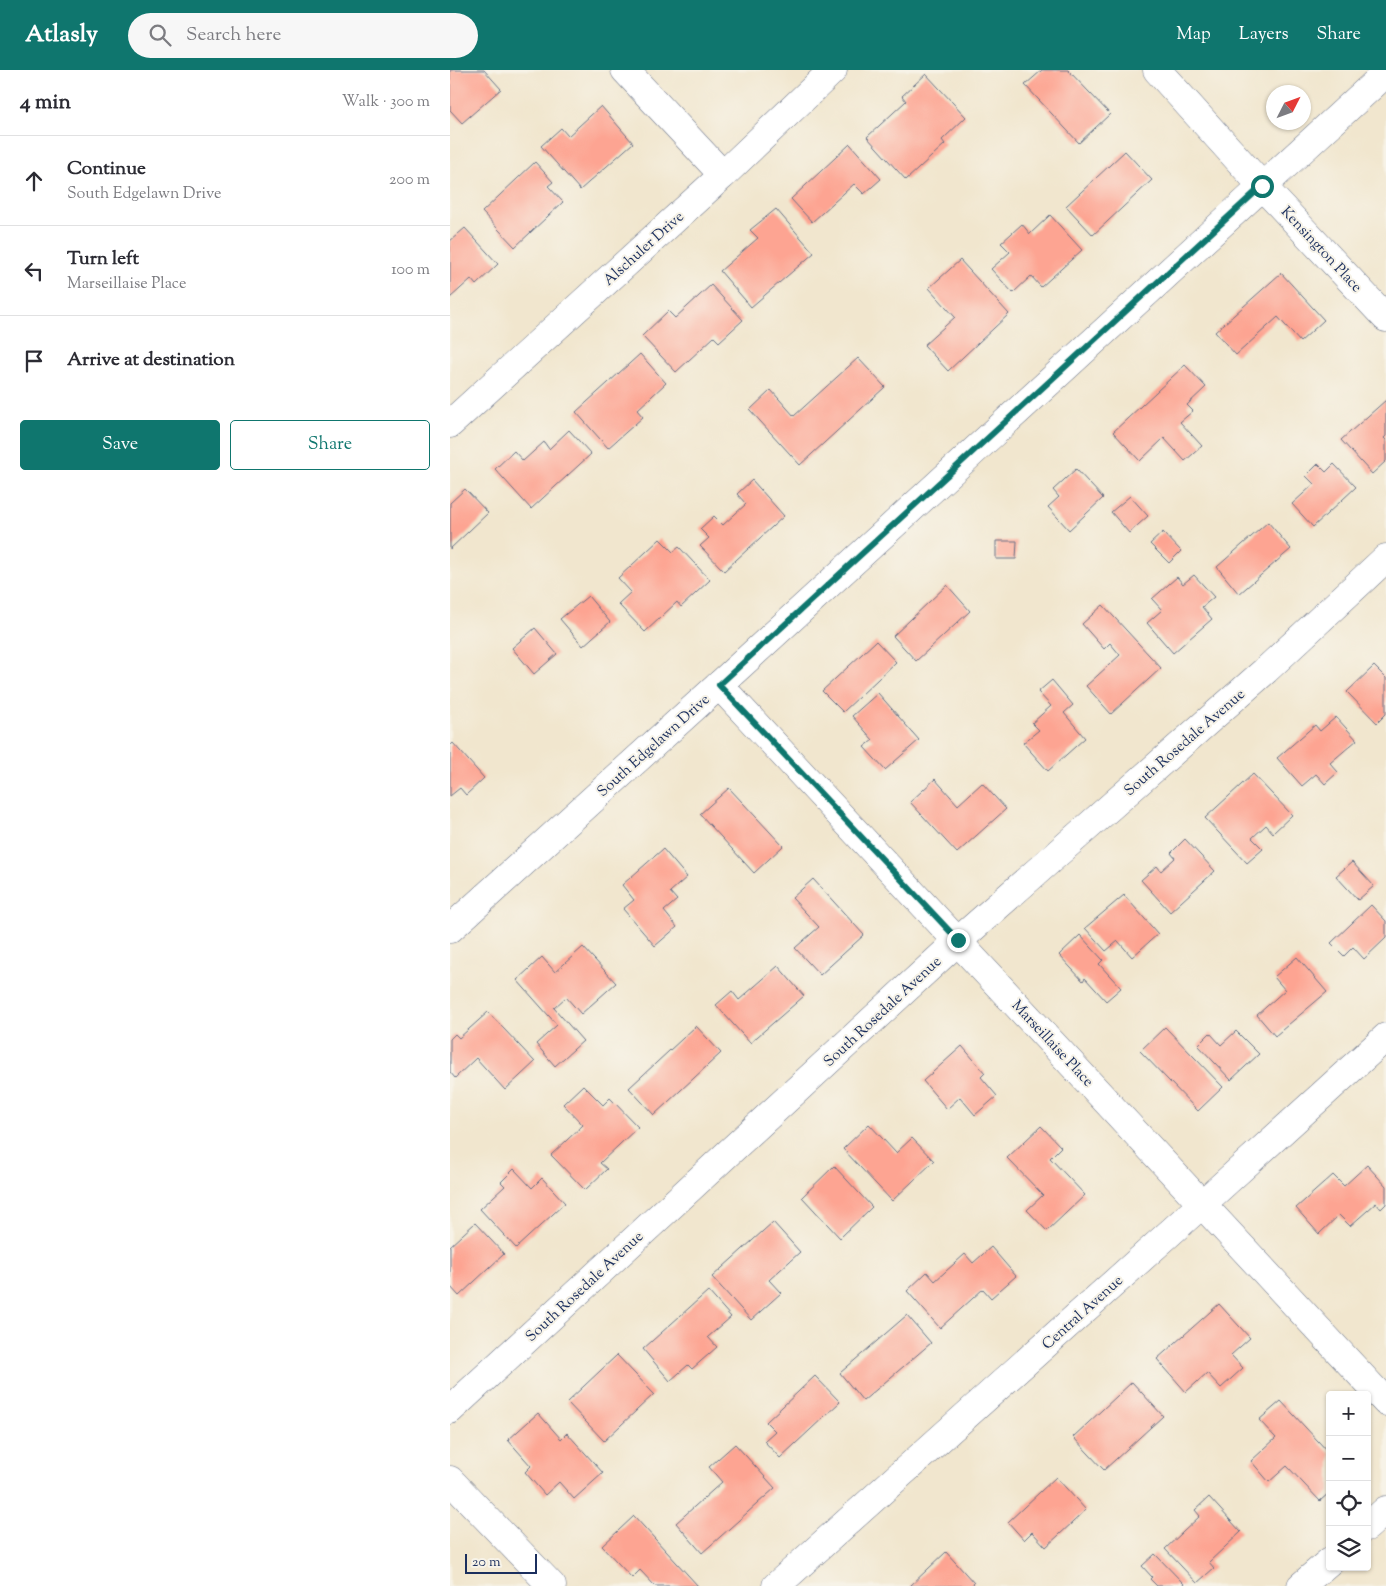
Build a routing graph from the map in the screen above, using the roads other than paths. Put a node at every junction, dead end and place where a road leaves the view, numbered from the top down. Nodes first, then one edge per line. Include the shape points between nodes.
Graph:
1 (625, 70) edge
2 (833, 70) edge
3 (1157, 70) edge
4 (1386, 73) edge
5 (723, 175) junction
6 (1262, 186) junction
7 (1386, 318) edge
8 (450, 424) edge
9 (1386, 558) edge
10 (719, 685) junction
11 (450, 929) edge
12 (958, 940) junction
13 (1386, 1037) edge
14 (1201, 1205) junction
15 (1386, 1402) edge
16 (450, 1410) edge
17 (450, 1480) edge
18 (1386, 1510) edge
19 (1368, 1526) edge
20 (1326, 1564) edge
21 (552, 1586) edge
22 (776, 1586) edge
23 (1301, 1586) edge

1 - 5 street
2 - 5 street, Alschuler Drive
3 - 6 street, Kensington Place
4 - 6 street, South Edgelawn Drive
5 - 8 street, Alschuler Drive
6 - 7 street, Kensington Place
6 - 10 street, South Edgelawn Drive
9 - 12 street, South Rosedale Avenue via 1266,670
10 - 11 street, South Edgelawn Drive
10 - 12 street, Marseillaise Place
12 - 14 street, Marseillaise Place
12 - 16 street, South Rosedale Avenue
13 - 14 street, Central Avenue
14 - 15 street, Marseillaise Place
14 - 22 street, Central Avenue
17 - 21 street
18 - 19 street
20 - 23 street

